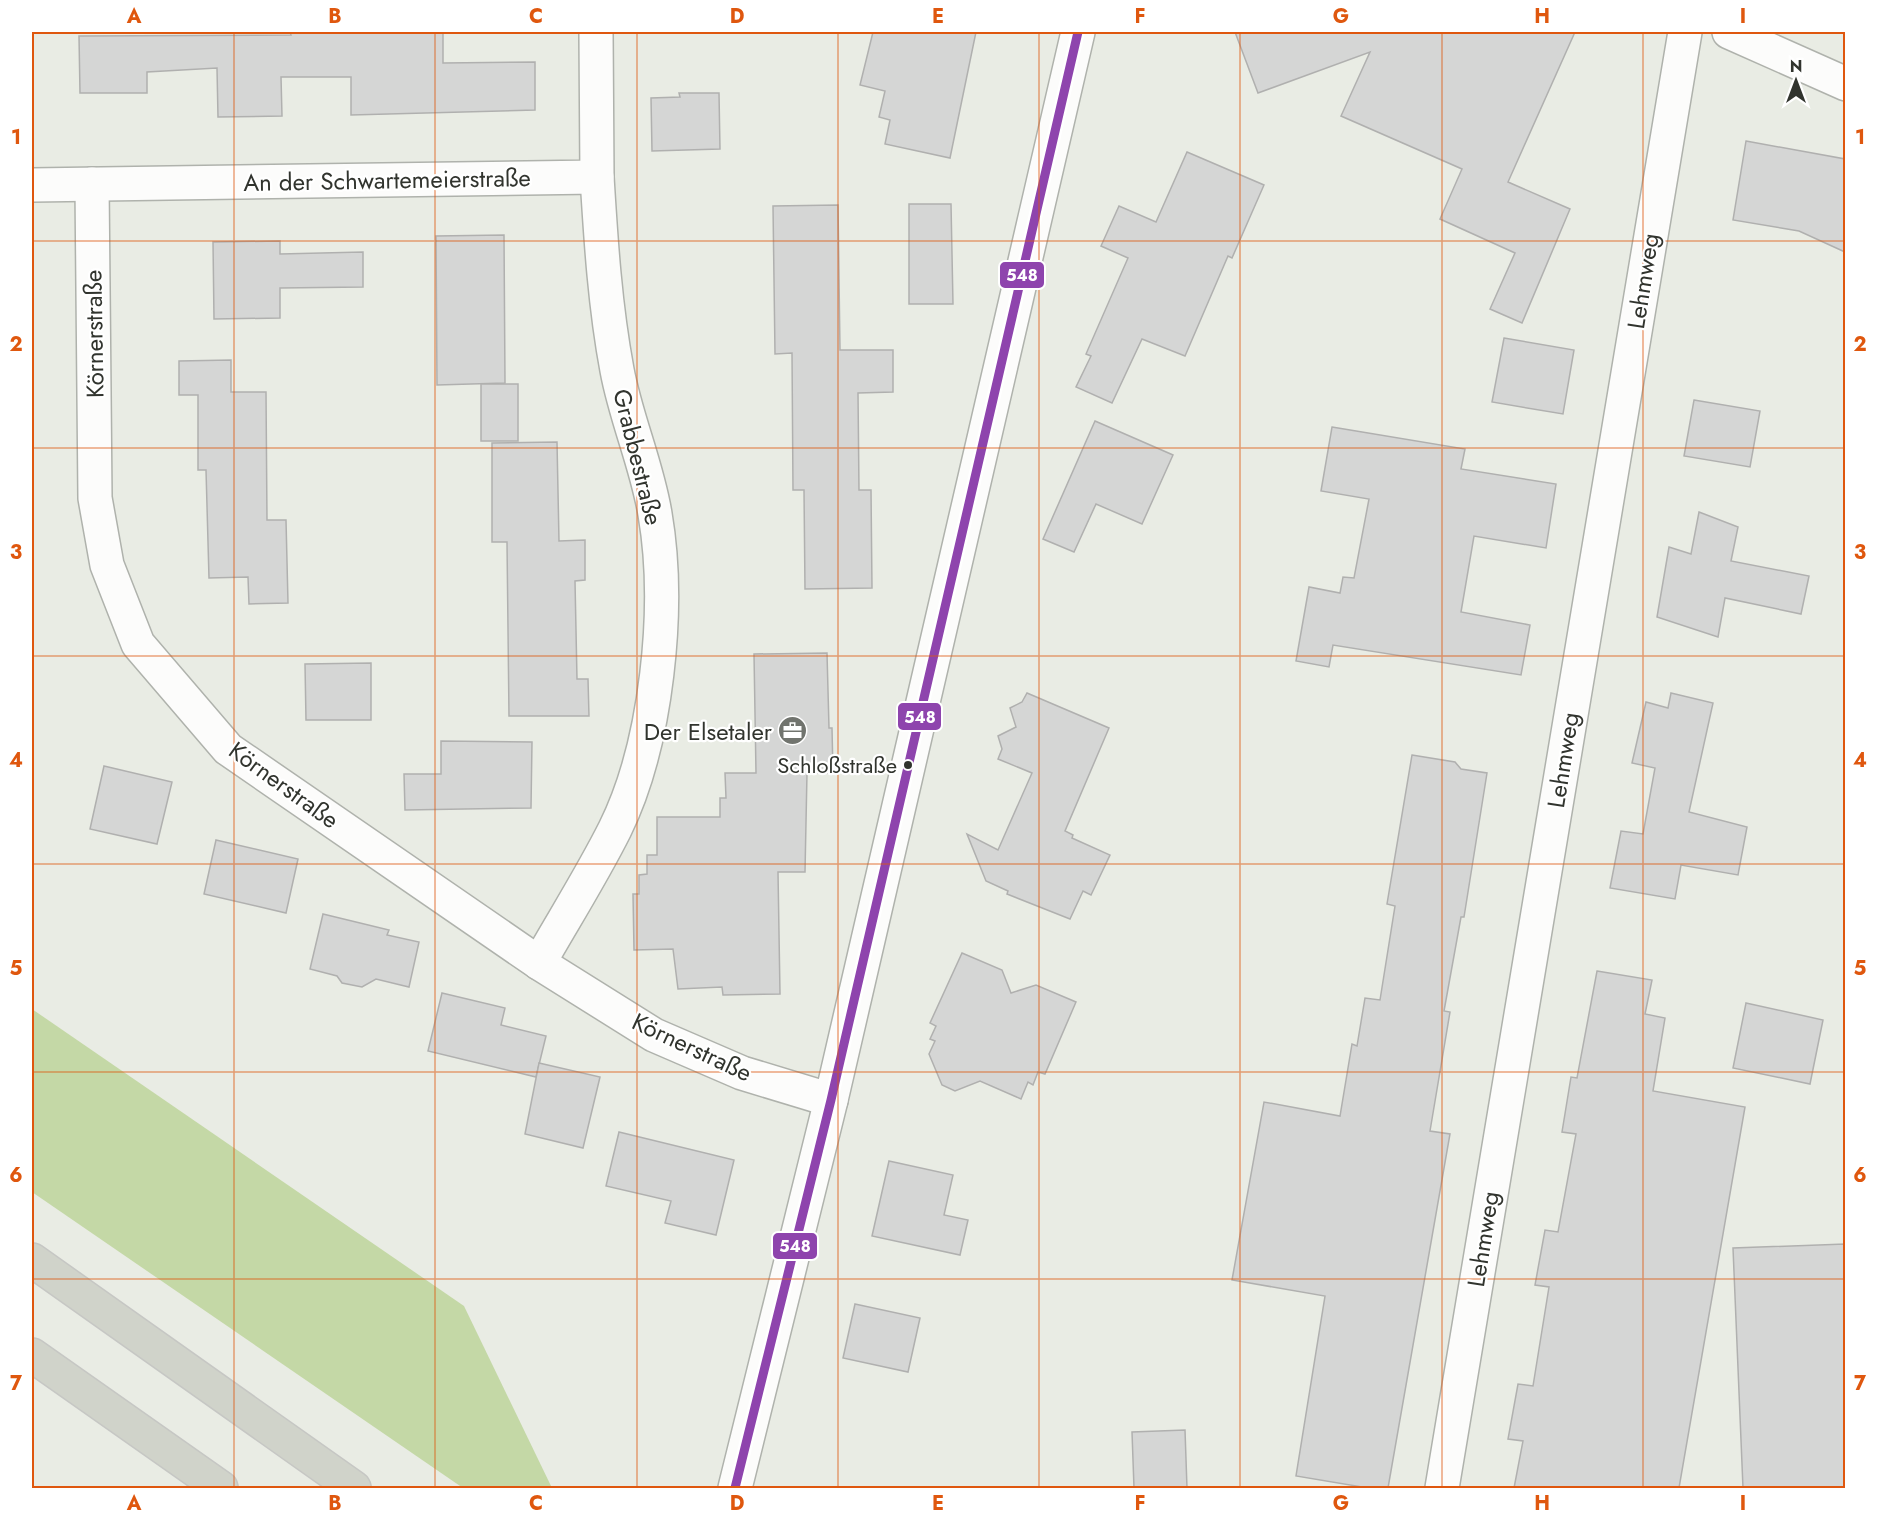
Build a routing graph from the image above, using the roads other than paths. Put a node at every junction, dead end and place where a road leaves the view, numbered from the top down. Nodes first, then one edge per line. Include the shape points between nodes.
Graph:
1 (596, 32) edge
2 (1078, 32) edge
3 (1685, 32) edge
4 (1729, 32) edge
5 (1845, 84) edge
6 (597, 177) junction
7 (92, 184) junction
8 (32, 185) edge
9 (539, 963) junction
10 (831, 1100) junction
11 (32, 1260) edge
12 (32, 1355) edge
13 (221, 1488) edge
14 (354, 1488) edge
15 (735, 1488) edge
16 (1442, 1488) edge

1 - 6 street
2 - 10 street
3 - 16 street, Lehmweg
4 - 5 street
6 - 7 street, An der Schwartemeierstraße
6 - 9 street, Grabbestraße via 602,269 617,372 656,516 662,609 656,679 641,755 616,828
7 - 8 street, An der Schwartemeierstraße
7 - 9 street, Körnerstraße via 95,498 107,566 138,644 228,749
9 - 10 street, Körnerstraße via 654,1035 742,1073
10 - 15 street
11 - 14 highway
12 - 13 highway

